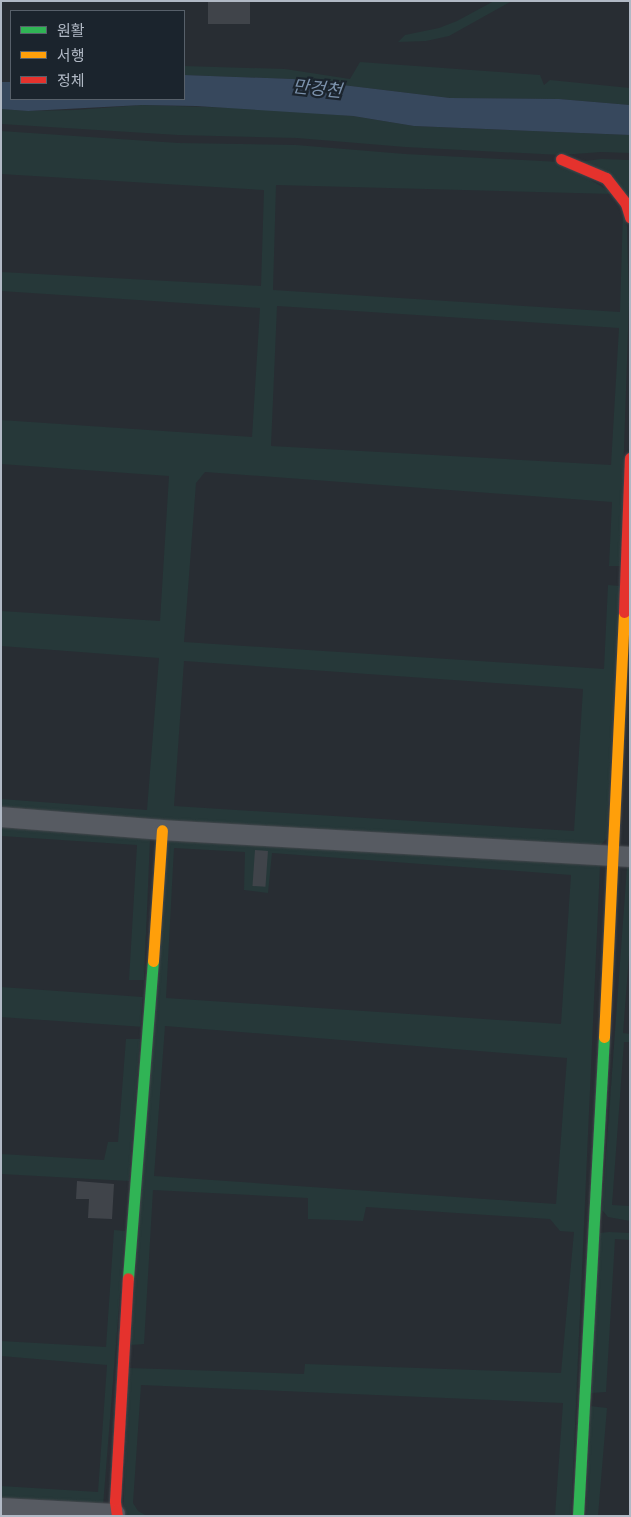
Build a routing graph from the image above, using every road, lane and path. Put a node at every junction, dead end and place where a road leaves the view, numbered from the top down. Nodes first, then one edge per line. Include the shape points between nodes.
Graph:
1 (561, 159) dead end
2 (630, 217) edge
3 (630, 458) edge
4 (1, 817) edge
5 (162, 830) junction
6 (622, 857) edge
7 (1, 1508) edge
8 (116, 1515) edge
9 (578, 1516) edge

1 - 2 street via 606,178 621,197
3 - 6 street
4 - 5 street
5 - 6 street
5 - 8 street via 131,1232
6 - 9 street
7 - 8 street

